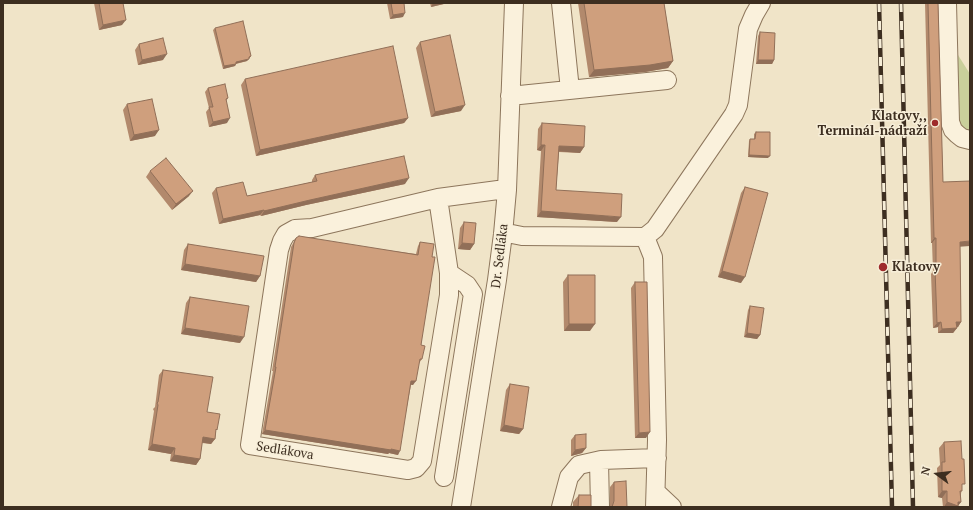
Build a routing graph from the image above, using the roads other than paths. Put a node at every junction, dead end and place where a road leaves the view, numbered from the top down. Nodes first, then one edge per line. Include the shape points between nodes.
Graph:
1 (514, 3) edge
2 (561, 3) edge
3 (761, 3) edge
4 (947, 3) edge
5 (667, 80) dead end
6 (570, 90) junction
7 (510, 96) junction
8 (970, 140) edge
9 (507, 190) junction
10 (438, 198) junction
11 (503, 234) junction
12 (645, 237) junction
13 (449, 273) junction
14 (657, 458) junction
15 (599, 461) junction
16 (444, 477) dead end
17 (656, 500) edge
18 (461, 507) edge
19 (561, 507) edge
20 (600, 507) edge
21 (672, 507) edge

1 - 7 street, Dr. Sedláka
2 - 6 street
3 - 12 street via 748,29 738,105 734,114 655,229
4 - 8 street via 950,122 957,134
5 - 6 street
6 - 7 street
7 - 9 street, Dr. Sedláka
9 - 10 street, Sedlákova
9 - 11 street, Dr. Sedláka
10 - 13 street, Sedlákova
10 - 13 street, Sedlákova via 312,228 295,229 286,234 279,250 250,445 408,470 416,468 422,461 449,295
11 - 12 street
11 - 18 street, Dr. Sedláka
12 - 14 street via 653,257
13 - 16 street via 467,285 473,294
14 - 15 street
14 - 17 street
15 - 19 street via 579,466 569,477
15 - 20 street
17 - 21 street

